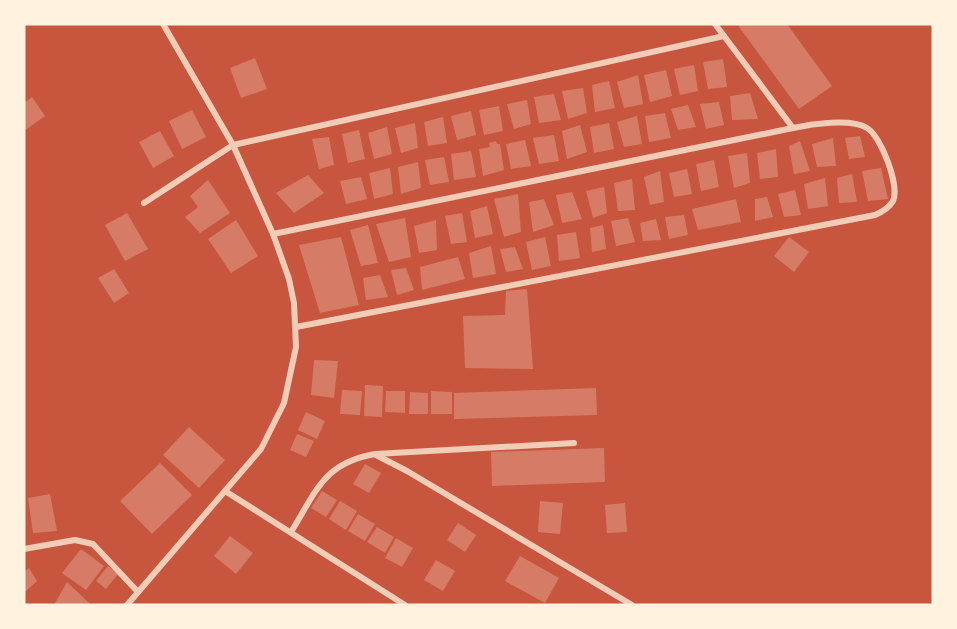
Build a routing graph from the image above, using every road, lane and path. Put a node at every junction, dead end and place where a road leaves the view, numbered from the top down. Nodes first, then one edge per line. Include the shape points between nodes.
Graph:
1 (163, 24) edge
2 (715, 24) edge
3 (724, 36) junction
4 (793, 128) junction
5 (233, 145) junction
6 (144, 203) dead end
7 (273, 234) junction
8 (296, 327) junction
9 (574, 442) dead end
10 (375, 454) junction
11 (225, 491) junction
12 (291, 532) junction
13 (24, 549) edge
14 (138, 592) junction
15 (127, 605) edge
16 (405, 605) edge
17 (632, 605) edge

1 - 5 street
2 - 3 street
3 - 4 street
3 - 5 street
4 - 7 street
4 - 8 street via 840,123 868,128 889,164 895,194 891,203 874,215
5 - 6 street
5 - 7 street
7 - 8 street via 289,279
8 - 11 street via 294,363 275,425 261,449
9 - 10 street
10 - 12 street via 356,458 331,471
10 - 17 street
11 - 12 street
11 - 14 street
12 - 16 street
13 - 14 street via 75,540 93,544
14 - 15 street

